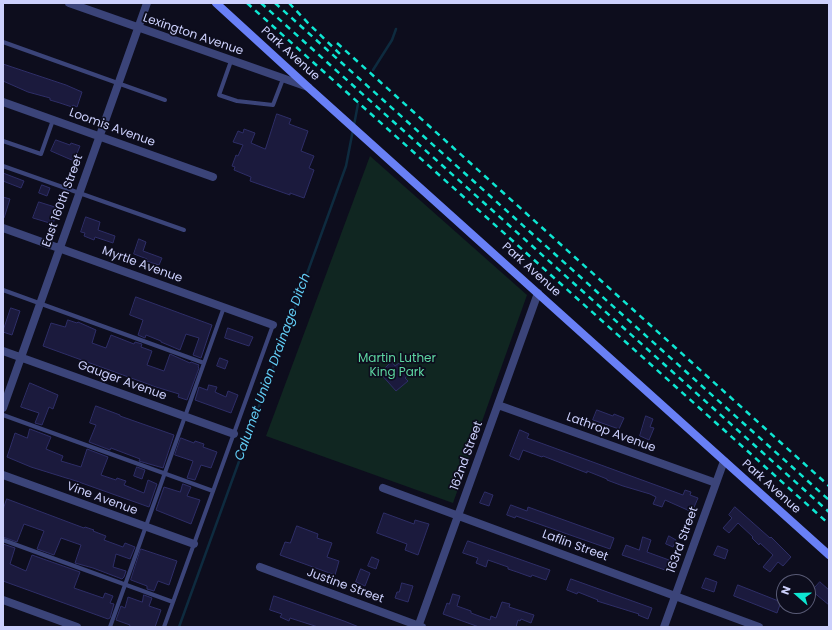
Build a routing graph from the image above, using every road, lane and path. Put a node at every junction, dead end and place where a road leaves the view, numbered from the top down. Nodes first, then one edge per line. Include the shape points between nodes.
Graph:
1 (69, 3) edge
2 (147, 3) edge
3 (216, 3) edge
4 (91, 7) edge
5 (138, 28) junction
6 (3, 42) edge
7 (231, 61) junction
8 (283, 79) junction
9 (118, 83) junction
10 (309, 88) junction
11 (165, 100) dead end
12 (3, 102) edge
13 (53, 120) junction
14 (99, 136) junction
15 (3, 141) edge
16 (3, 166) edge
17 (213, 177) dead end
18 (79, 193) junction
19 (3, 228) edge
20 (184, 230) dead end
21 (60, 248) junction
22 (3, 290) edge
23 (538, 293) junction
24 (40, 304) junction
25 (224, 308) junction
26 (273, 325) joint
27 (3, 351) edge
28 (21, 357) junction
29 (204, 363) junction
30 (498, 405) junction
31 (3, 408) edge
32 (3, 415) edge
33 (185, 417) junction
34 (234, 434) junction
35 (724, 461) junction
36 (165, 473) junction
37 (3, 475) edge
38 (716, 484) junction
39 (383, 488) dead end
40 (213, 491) junction
41 (458, 516) junction
42 (145, 527) junction
43 (3, 540) edge
44 (194, 544) junction
45 (829, 555) edge
46 (260, 567) dead end
47 (125, 584) junction
48 (675, 596) junction
49 (3, 600) edge
50 (173, 602) junction
51 (77, 627) edge
52 (110, 627) edge
53 (164, 627) edge
54 (420, 627) edge
55 (664, 627) edge
56 (759, 627) edge

1 - 4 street, Lexington Avenue
2 - 5 street, East 160th Street
3 - 10 street, Park Avenue
4 - 5 street, Lexington Avenue
5 - 7 street, Lexington Avenue
5 - 9 street, East 160th Street
6 - 9 lane
7 - 8 street, Lexington Avenue
7 - 8 lane via 219,95 237,101 273,105
8 - 10 street, Lexington Avenue
9 - 11 lane
9 - 14 street, East 160th Street
10 - 23 street, Park Avenue
12 - 13 street, Loomis Avenue
13 - 14 street, Loomis Avenue
13 - 15 lane via 41,154
14 - 17 street, Loomis Avenue
14 - 18 street, East 160th Street
16 - 18 lane
18 - 20 lane
18 - 21 street, East 160th Street
19 - 21 street, Myrtle Avenue
21 - 24 street, East 160th Street
21 - 25 street, Myrtle Avenue
22 - 24 lane
23 - 30 street, 162nd Street
23 - 35 street, Park Avenue
24 - 28 street, East 160th Street
24 - 29 lane
25 - 26 street, Myrtle Avenue
25 - 29 lane
26 - 34 lane
27 - 28 street, Gauger Avenue
28 - 31 street, East 160th Street
28 - 33 street, Gauger Avenue
29 - 33 lane
30 - 38 street, Lathrop Avenue
30 - 41 street, 162nd Street
32 - 36 lane
33 - 34 street, Gauger Avenue
33 - 36 lane
34 - 40 lane
35 - 38 street, 163rd Street
35 - 45 street, Park Avenue
36 - 40 lane
36 - 42 lane
37 - 42 street, Vine Avenue
38 - 48 street, 163rd Street
39 - 41 street, Laflin Street
40 - 44 lane
41 - 48 street, Laflin Street
41 - 54 street, 162nd Street
42 - 44 street, Vine Avenue
42 - 47 lane
43 - 47 lane
44 - 50 lane
46 - 54 street, Justine Street
47 - 50 lane
47 - 52 lane
48 - 55 street, 163rd Street
48 - 56 street, Laflin Street
49 - 51 street
50 - 53 lane

